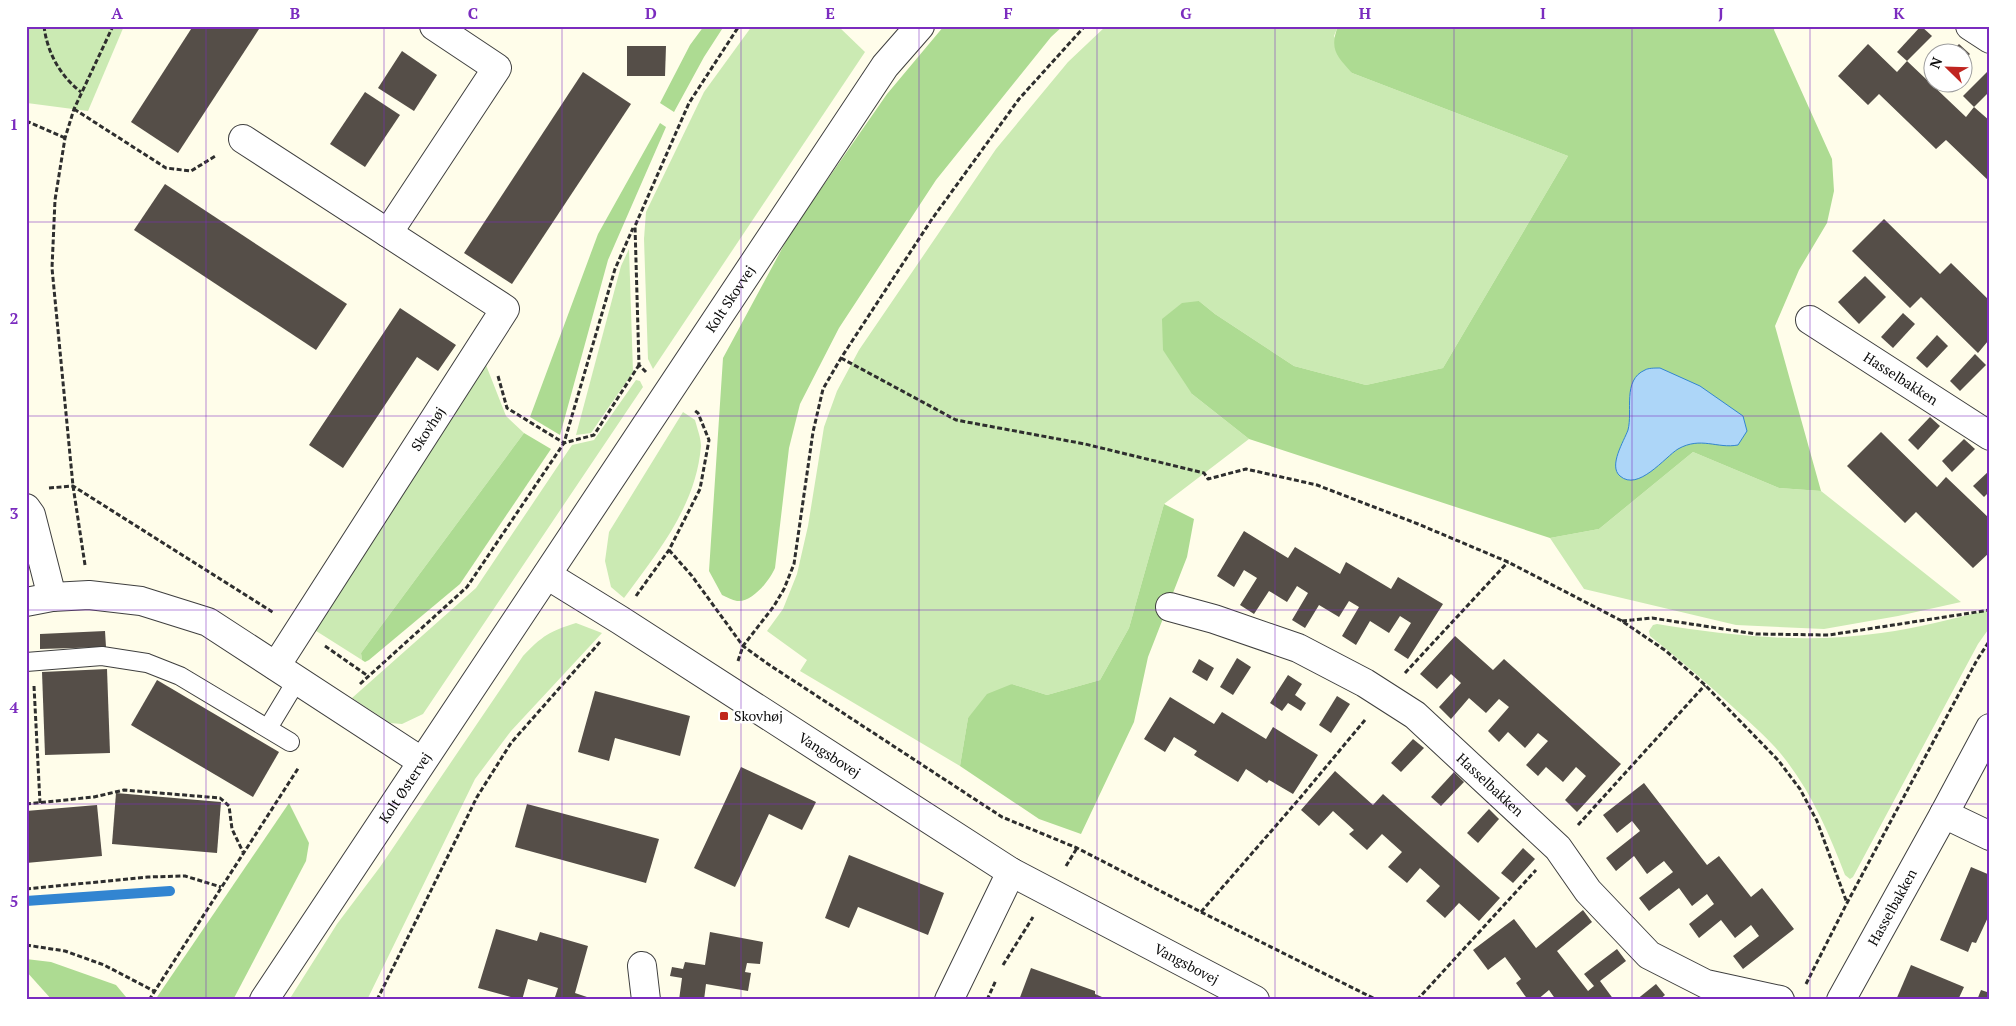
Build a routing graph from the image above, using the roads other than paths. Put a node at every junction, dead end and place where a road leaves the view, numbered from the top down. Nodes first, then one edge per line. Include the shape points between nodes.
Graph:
1 (434, 26) edge
2 (920, 26) edge
3 (1970, 26) edge
4 (1990, 39) edge
5 (243, 139) road end
6 (388, 233) junction
7 (1810, 320) dead end
8 (1990, 436) edge
9 (26, 508) edge
10 (547, 575) junction
11 (39, 599) edge
12 (1170, 607) dead end
13 (30, 661) edge
14 (286, 673) junction
15 (268, 728) junction
16 (1990, 728) edge
17 (290, 742) dead end
18 (421, 760) junction
19 (1944, 814) junction
20 (1990, 836) edge
21 (1011, 872) junction
22 (642, 966) dead end
23 (1791, 995) edge
24 (264, 1000) edge
25 (646, 1000) edge
26 (949, 1000) edge
27 (1255, 1000) edge
28 (1841, 1000) edge

1 - 6 street via 496,68
2 - 10 street, Kolt Skovvej via 885,66
3 - 4 street
5 - 6 street, Skovhøj
6 - 14 street, Skovhøj via 505,309 300,629
7 - 8 street, Hasselbakken
9 - 11 street via 31,515
10 - 18 street, Kolt Østervej
10 - 21 street, Vangsbovej
11 - 14 street via 89,595 141,602 208,622
12 - 23 street, Hasselbakken via 1298,648 1415,715 1558,848 1588,891 1649,955 1706,984
13 - 15 lane via 102,656 146,663 180,676
14 - 15 lane
14 - 18 street
15 - 17 lane
16 - 19 street, Hasselbakken
18 - 24 street, Kolt Østervej
19 - 20 street
19 - 28 street, Hasselbakken
21 - 26 street
21 - 27 street, Vangsbovej
22 - 25 street

